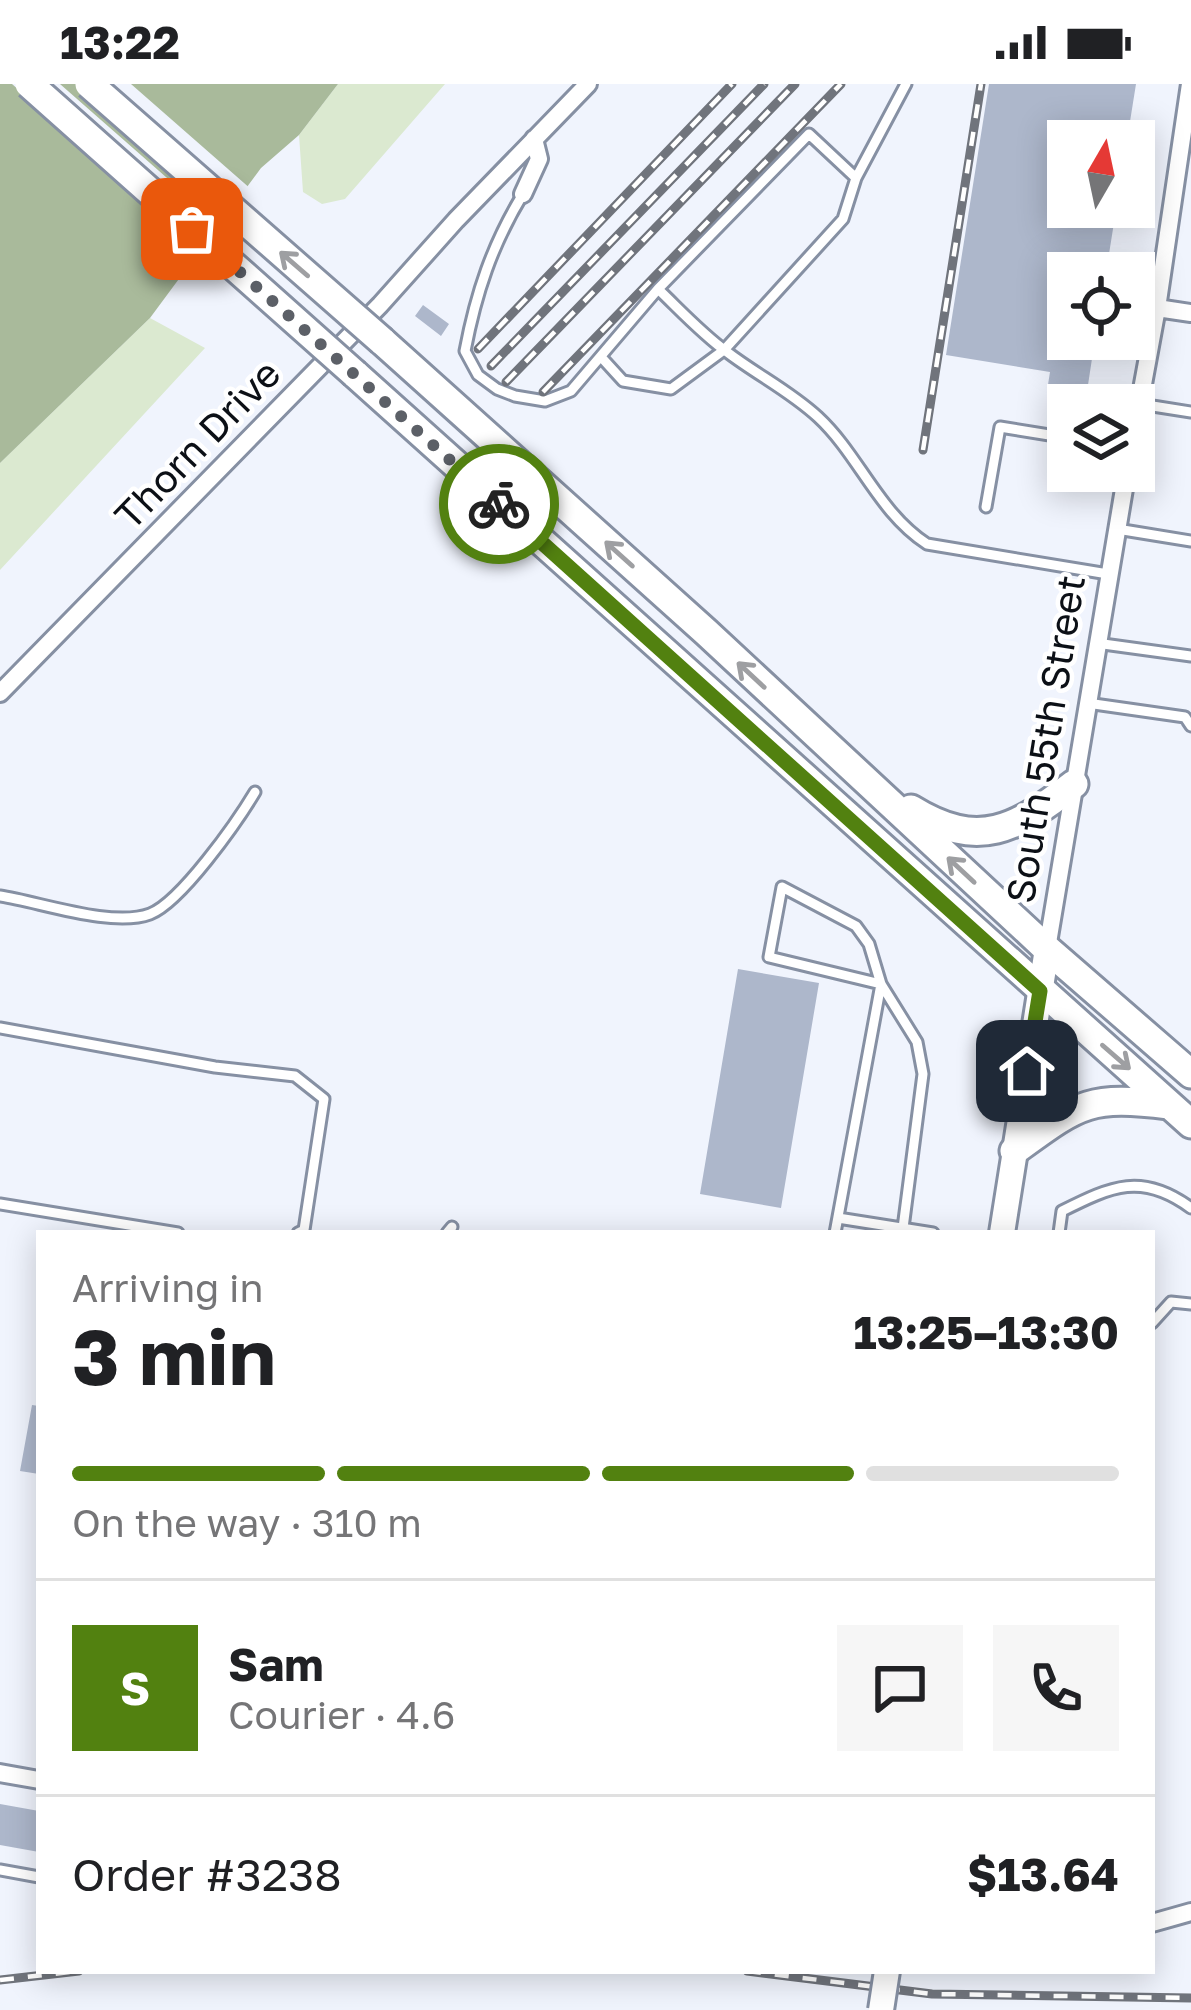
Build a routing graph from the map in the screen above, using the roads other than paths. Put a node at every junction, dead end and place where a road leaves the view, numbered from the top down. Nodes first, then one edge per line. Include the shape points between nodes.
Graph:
1 (29, 84) edge
2 (89, 84) edge
3 (588, 84) edge
4 (906, 84) edge
5 (1190, 84) edge
6 (534, 139) junction
7 (1185, 157) edge
8 (856, 178) junction
9 (523, 194) joint
10 (658, 289) junction
11 (1157, 308) junction
12 (1191, 314) edge
13 (724, 350) junction
14 (602, 358) junction
15 (1144, 384) edge
16 (1155, 406) edge
17 (1191, 412) edge
18 (1047, 435) edge
19 (1123, 492) edge
20 (986, 507) dead end
21 (1117, 529) junction
22 (1191, 541) edge
23 (1108, 574) junction
24 (1096, 643) junction
25 (1191, 656) edge
26 (0, 693) edge
27 (1087, 703) junction
28 (1191, 726) edge
29 (863, 779) junction
30 (1074, 784) junction
31 (255, 792) dead end
32 (0, 896) edge
33 (1047, 949) junction
34 (881, 984) junction
35 (1040, 991) junction
36 (0, 1028) edge
37 (1191, 1074) edge
38 (1181, 1115) edge
39 (1014, 1151) junction
40 (0, 1204) edge
41 (1191, 1208) edge
42 (838, 1218) junction
43 (903, 1228) junction
44 (160, 1230) edge
45 (304, 1230) edge
46 (836, 1230) edge
47 (915, 1230) edge
48 (1002, 1230) edge
49 (1059, 1230) edge
50 (1191, 1304) edge
51 (1155, 1319) edge
52 (0, 1773) edge
53 (36, 1779) edge
54 (0, 1870) edge
55 (36, 1876) edge
56 (1191, 1912) edge
57 (1155, 1922) edge
58 (886, 1974) edge
59 (880, 2010) edge

1 - 35 main road, bridge
29 -> 2 main road, bridge
3 - 6 street, Thorn Drive
4 - 8 lane
5 - 7 street
6 - 9 street via 539,159
6 - 26 street, Thorn Drive
7 - 11 street
8 - 10 lane via 809,134
8 - 13 lane via 843,219
9 - 14 lane via 481,278 465,351 496,389 545,401 571,391
10 - 13 lane
10 - 14 lane
11 - 12 street
11 - 15 street
13 - 14 lane via 671,389 623,381
13 - 23 lane via 823,421 877,496 927,544
16 - 17 lane
18 - 20 lane via 1000,427
19 - 21 street, South 55th Street
21 - 22 lane
21 - 23 street, South 55th Street
23 - 24 street, South 55th Street
24 - 25 lane
24 - 27 street, South 55th Street
27 - 28 lane via 1185,717
27 - 30 street, South 55th Street
29 - 30 main road via 934,823 969,833 1003,830
33 -> 29 main road
30 - 33 street, South 55th Street
31 - 32 lane via 226,838 152,914 116,918
33 - 35 main road, South 55th Street
33 - 37 main road
34 - 34 lane via 769,957 782,887 856,926
34 - 42 lane
34 - 43 lane via 917,1042 923,1074
35 -> 38 main road
35 - 39 main road, South 55th Street
36 - 45 lane via 295,1076 324,1099
38 - 39 main road via 1115,1099 1089,1103
39 - 48 main road, South 55th Street
40 - 44 lane
41 - 49 lane via 1170,1192 1133,1184 1062,1211
42 - 43 lane
42 - 46 lane
43 - 47 lane
50 - 51 lane via 1171,1302
52 - 53 street
54 - 55 lane
56 - 57 street
58 - 59 main road, bridge

